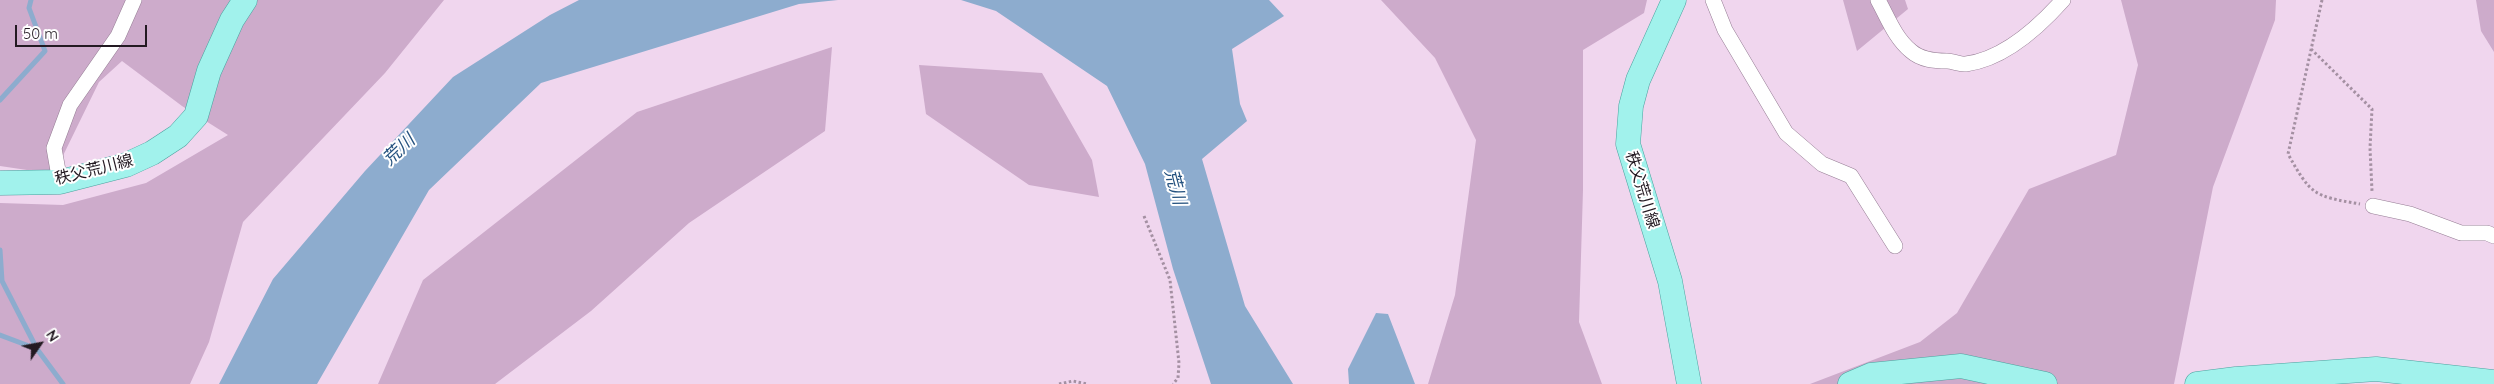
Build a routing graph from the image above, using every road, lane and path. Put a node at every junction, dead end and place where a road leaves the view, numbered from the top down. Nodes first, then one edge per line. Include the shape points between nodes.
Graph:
1 (134, 0) edge
2 (245, 0) edge
3 (1674, 0) edge
4 (1713, 0) edge
5 (1878, 0) edge
6 (2063, 0) edge
7 (2322, 0) edge
8 (2311, 49) junction
9 (60, 182) junction
10 (0, 184) edge
11 (2372, 206) junction
12 (1144, 216) dead end
13 (2494, 236) edge
14 (1895, 246) dead end
15 (2494, 382) edge
16 (1059, 384) edge
17 (1087, 384) edge
18 (1173, 384) edge
19 (1689, 384) edge
20 (1850, 384) edge
21 (2045, 384) edge
22 (2197, 384) edge

1 - 9 street via 118,36 70,105 54,148
2 - 9 main road, 秩父荒川線 via 232,20 209,71 196,116 178,136 152,154 126,165
3 - 19 main road, 秩父荒川線 via 1638,80 1631,106 1628,144 1670,281
4 - 14 street via 1725,30 1786,133 1822,164 1851,176
5 - 6 street via 1897,36 1912,52 1936,62 1965,64 2000,52 2038,28
7 - 8 path
8 - 11 path via 2372,109
8 - 11 path via 2288,154 2305,183 2324,198
9 - 10 main road, 秩父荒川線
11 - 13 street via 2410,214 2461,233
12 - 18 path via 1170,280 1179,363 1178,378
15 - 22 main road via 2376,369 2236,378
16 - 17 path via 1073,381
20 - 21 main road via 1871,375 1961,366

